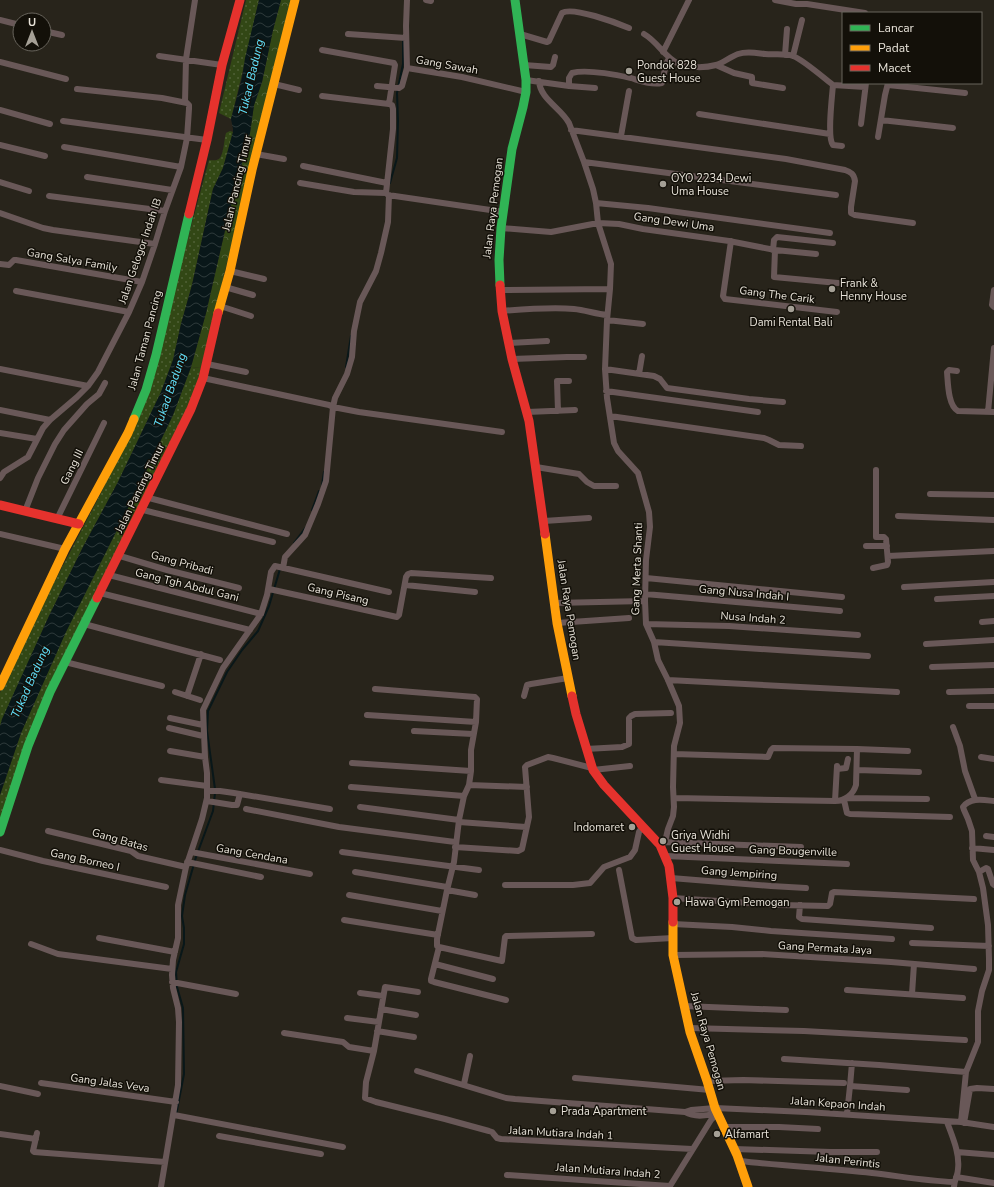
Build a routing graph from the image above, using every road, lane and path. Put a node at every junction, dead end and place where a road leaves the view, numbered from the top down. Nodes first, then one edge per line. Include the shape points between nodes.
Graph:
1 (195, 0) edge
2 (240, 0) edge
3 (295, 0) edge
4 (406, 0) edge
5 (426, 0) edge
6 (431, 0) edge
7 (515, 0) edge
8 (689, 0) edge
9 (775, 0) edge
10 (859, 12) edge
11 (0, 20) edge
12 (802, 20) dead end
13 (12, 23) edge
14 (629, 28) dead end
15 (787, 28) dead end
16 (52, 33) edge
17 (348, 34) dead end
18 (520, 34) junction
19 (644, 34) dead end
20 (62, 35) dead end
21 (405, 38) junction
22 (322, 50) dead end
23 (663, 52) junction
24 (785, 55) junction
25 (159, 56) dead end
26 (793, 56) junction
27 (555, 57) dead end
28 (186, 59) junction
29 (671, 59) junction
30 (0, 62) edge
31 (222, 65) junction
32 (524, 65) junction
33 (716, 65) junction
34 (406, 68) junction
35 (66, 79) dead end
36 (533, 80) junction
37 (274, 84) junction
38 (888, 84) edge
39 (833, 85) junction
40 (865, 85) edge
41 (377, 86) dead end
42 (569, 86) junction
43 (396, 87) junction
44 (595, 88) dead end
45 (783, 88) dead end
46 (77, 89) dead end
47 (299, 90) dead end
48 (629, 91) dead end
49 (526, 92) junction
50 (964, 93) dead end
51 (322, 96) dead end
52 (185, 102) junction
53 (389, 104) junction
54 (0, 110) edge
55 (699, 114) dead end
56 (881, 120) junction
57 (62, 121) dead end
58 (50, 124) dead end
59 (861, 124) dead end
60 (953, 128) dead end
61 (571, 130) junction
62 (830, 134) junction
63 (621, 136) junction
64 (878, 137) dead end
65 (187, 138) junction
66 (207, 140) junction
67 (0, 145) edge
68 (842, 146) dead end
69 (64, 147) dead end
70 (256, 154) junction
71 (45, 156) dead end
72 (284, 159) dead end
73 (584, 162) junction
74 (181, 166) junction
75 (303, 166) dead end
76 (87, 177) dead end
77 (0, 182) edge
78 (300, 183) dead end
79 (387, 183) junction
80 (172, 190) junction
81 (29, 191) dead end
82 (388, 194) junction
83 (836, 195) dead end
84 (49, 196) dead end
85 (596, 203) junction
86 (165, 212) junction
87 (504, 212) junction
88 (0, 213) edge
89 (598, 223) junction
90 (913, 223) dead end
91 (501, 228) junction
92 (830, 233) dead end
93 (732, 241) junction
94 (833, 243) dead end
95 (155, 244) junction
96 (774, 250) junction
97 (816, 254) dead end
98 (0, 264) edge
99 (230, 271) junction
100 (264, 279) dead end
101 (142, 282) junction
102 (838, 283) dead end
103 (225, 288) junction
104 (607, 289) junction
105 (500, 290) junction
106 (994, 290) edge
107 (16, 291) dead end
108 (253, 295) dead end
109 (220, 306) junction
110 (994, 307) edge
111 (129, 312) junction
112 (502, 312) junction
113 (837, 312) dead end
114 (251, 316) dead end
115 (605, 316) junction
116 (643, 324) dead end
117 (547, 341) dead end
118 (509, 343) junction
119 (994, 348) edge
120 (642, 356) dead end
121 (584, 357) dead end
122 (512, 359) junction
123 (207, 364) junction
124 (0, 369) edge
125 (605, 369) junction
126 (956, 371) dead end
127 (246, 372) dead end
128 (640, 374) junction
129 (203, 378) junction
130 (569, 381) dead end
131 (105, 383) dead end
132 (88, 386) junction
133 (606, 391) junction
134 (783, 402) dead end
135 (331, 406) junction
136 (0, 410) edge
137 (575, 410) dead end
138 (558, 411) junction
139 (527, 412) junction
140 (758, 412) dead end
141 (991, 412) edge
142 (610, 416) junction
143 (50, 420) junction
144 (104, 424) dead end
145 (502, 432) dead end
146 (0, 433) edge
147 (37, 439) junction
148 (801, 446) dead end
149 (0, 467) edge
150 (536, 467) junction
151 (9, 469) junction
152 (876, 470) dead end
153 (0, 478) edge
154 (616, 486) dead end
155 (930, 494) dead end
156 (994, 495) edge
157 (149, 498) junction
158 (0, 505) edge
159 (143, 510) junction
160 (25, 511) junction
161 (898, 516) dead end
162 (589, 518) dead end
163 (57, 519) junction
164 (994, 520) edge
165 (544, 521) junction
166 (79, 524) junction
167 (0, 534) edge
168 (287, 534) dead end
169 (273, 542) dead end
170 (866, 546) dead end
171 (887, 546) junction
172 (65, 549) junction
173 (994, 551) edge
174 (120, 556) junction
175 (888, 556) junction
176 (280, 567) junction
177 (874, 568) dead end
178 (109, 576) junction
179 (491, 578) dead end
180 (646, 578) junction
181 (994, 582) edge
182 (405, 585) junction
183 (904, 586) dead end
184 (239, 588) dead end
185 (272, 590) junction
186 (389, 592) dead end
187 (475, 592) dead end
188 (100, 593) junction
189 (645, 594) junction
190 (994, 596) edge
191 (842, 597) dead end
192 (937, 599) dead end
193 (642, 601) junction
194 (554, 603) junction
195 (840, 611) dead end
196 (261, 614) junction
197 (629, 618) dead end
198 (994, 621) edge
199 (982, 622) dead end
200 (557, 623) junction
201 (84, 624) junction
202 (646, 624) junction
203 (250, 630) junction
204 (858, 635) dead end
205 (994, 640) edge
206 (654, 642) junction
207 (926, 644) dead end
208 (201, 654) junction
209 (868, 656) dead end
210 (220, 660) dead end
211 (65, 662) junction
212 (994, 665) edge
213 (932, 667) dead end
214 (568, 678) junction
215 (668, 680) junction
216 (0, 686) edge
217 (162, 686) dead end
218 (375, 689) dead end
219 (994, 691) edge
220 (175, 692) dead end
221 (896, 692) dead end
222 (949, 692) dead end
223 (187, 696) junction
224 (524, 696) dead end
225 (200, 700) dead end
226 (968, 706) dead end
227 (994, 706) edge
228 (671, 713) dead end
229 (367, 715) dead end
230 (170, 718) dead end
231 (476, 722) junction
232 (203, 725) junction
233 (953, 727) dead end
234 (169, 728) dead end
235 (414, 731) dead end
236 (473, 734) junction
237 (203, 736) junction
238 (586, 749) junction
239 (857, 749) junction
240 (170, 751) dead end
241 (908, 751) dead end
242 (674, 754) junction
243 (205, 757) junction
244 (981, 757) dead end
245 (848, 759) dead end
246 (994, 759) edge
247 (352, 763) dead end
248 (630, 766) dead end
249 (593, 769) junction
250 (857, 770) junction
251 (471, 771) junction
252 (919, 772) dead end
253 (161, 780) dead end
254 (469, 785) junction
255 (351, 786) dead end
256 (527, 787) junction
257 (208, 790) junction
258 (240, 794) junction
259 (464, 796) junction
260 (674, 798) junction
261 (845, 799) junction
262 (927, 799) dead end
263 (975, 799) junction
264 (211, 801) junction
265 (835, 801) junction
266 (994, 801) edge
267 (360, 808) dead end
268 (246, 809) dead end
269 (330, 809) dead end
270 (950, 817) dead end
271 (459, 821) junction
272 (643, 826) junction
273 (526, 827) junction
274 (48, 831) dead end
275 (0, 832) edge
276 (986, 836) dead end
277 (994, 837) edge
278 (662, 843) junction
279 (455, 845) junction
280 (801, 847) dead end
281 (972, 848) junction
282 (0, 850) edge
283 (994, 850) edge
284 (342, 852) dead end
285 (195, 853) junction
286 (665, 856) junction
287 (190, 864) junction
288 (848, 864) dead end
289 (453, 866) junction
290 (479, 870) dead end
291 (619, 870) dead end
292 (355, 872) dead end
293 (979, 872) junction
294 (310, 874) dead end
295 (261, 877) dead end
296 (671, 878) junction
297 (505, 885) dead end
298 (994, 885) edge
299 (166, 887) dead end
300 (447, 888) junction
301 (806, 888) dead end
302 (349, 895) dead end
303 (475, 895) dead end
304 (673, 898) junction
305 (974, 899) dead end
306 (800, 905) junction
307 (442, 911) junction
308 (344, 920) dead end
309 (673, 924) junction
310 (931, 928) dead end
311 (592, 934) dead end
312 (438, 936) junction
313 (99, 938) dead end
314 (673, 938) junction
315 (892, 939) dead end
316 (912, 942) dead end
317 (31, 944) dead end
318 (989, 946) junction
319 (439, 947) junction
320 (175, 952) junction
321 (674, 955) junction
322 (435, 964) junction
323 (914, 964) junction
324 (172, 969) junction
325 (974, 969) dead end
326 (493, 979) dead end
327 (175, 982) junction
328 (847, 990) dead end
329 (418, 992) dead end
330 (360, 993) dead end
331 (236, 994) dead end
332 (912, 994) junction
333 (383, 996) junction
334 (963, 998) dead end
335 (506, 1000) dead end
336 (684, 1006) junction
337 (381, 1009) junction
338 (786, 1010) dead end
339 (416, 1015) dead end
340 (347, 1018) dead end
341 (379, 1022) junction
342 (689, 1028) junction
343 (377, 1031) junction
344 (284, 1033) dead end
345 (414, 1037) dead end
346 (965, 1040) dead end
347 (374, 1051) junction
348 (470, 1056) dead end
349 (784, 1059) dead end
350 (852, 1063) junction
351 (418, 1071) dead end
352 (966, 1072) junction
353 (575, 1078) dead end
354 (707, 1081) junction
355 (41, 1084) dead end
356 (464, 1084) junction
357 (847, 1084) junction
358 (0, 1086) edge
359 (994, 1089) edge
360 (710, 1090) junction
361 (907, 1090) dead end
362 (38, 1094) dead end
363 (176, 1102) junction
364 (716, 1112) junction
365 (847, 1114) junction
366 (175, 1115) junction
367 (947, 1122) junction
368 (962, 1122) junction
369 (994, 1126) edge
370 (723, 1127) junction
371 (241, 1128) junction
372 (818, 1129) dead end
373 (0, 1134) edge
374 (219, 1136) dead end
375 (238, 1139) junction
376 (343, 1148) dead end
377 (692, 1149) junction
378 (734, 1149) junction
379 (877, 1152) dead end
380 (956, 1152) junction
381 (321, 1154) dead end
382 (994, 1156) edge
383 (165, 1162) junction
384 (740, 1162) junction
385 (507, 1175) dead end
386 (955, 1182) edge
387 (994, 1182) edge
388 (161, 1187) edge
389 (748, 1187) edge

1 - 28 street, Jalan Gelogor Indah IB
2 - 31 street, Jalan Taman Pancing
3 - 37 street, Jalan Pancing Timur
4 - 21 street, Gang Sawah
5 - 6 street
7 - 18 street, Jalan Raya Pemogan
8 - 23 street
9 - 10 street
11 - 13 street
12 - 26 street
14 - 18 street via 613,21 567,11 562,13 549,41
15 - 24 street
16 - 20 street
17 - 21 street
18 - 32 street, Jalan Raya Pemogan
19 - 23 street
21 - 34 street, Gang Sawah
22 - 43 street via 394,63
23 - 29 street
24 - 26 street
24 - 33 street via 745,52
25 - 28 street
26 - 39 street
27 - 32 street via 551,67
28 - 31 street
28 - 52 street, Jalan Gelogor Indah IB
29 - 33 street via 688,66
29 - 42 street via 666,64 662,84 650,84 608,74 576,72 570,76
30 - 35 street
31 - 66 street, Jalan Taman Pancing
32 - 36 street, Jalan Raya Pemogan
33 - 45 street via 734,74 752,77 752,83
34 - 43 street via 402,86
34 - 49 street, Gang Sawah via 462,77
36 - 42 street
36 - 49 street, Jalan Raya Pemogan
36 - 61 street, Gang Merta Shanti via 566,118
37 - 47 street
37 - 70 street, Jalan Pancing Timur
38 - 50 street
38 - 56 street
39 - 40 street
39 - 62 street
40 - 59 street
41 - 43 street
42 - 44 street
43 - 53 street
46 - 52 street
48 - 63 street
49 - 87 street, Jalan Raya Pemogan via 512,149
51 - 53 street
52 - 65 street, Jalan Gelogor Indah IB via 189,106
53 - 79 street via 394,109
54 - 58 street
55 - 62 street
56 - 60 street
56 - 64 street
57 - 65 street
61 - 63 street
61 - 73 street, Gang Merta Shanti
62 - 68 street via 832,145
63 - 90 street via 786,159 845,170 851,172 855,180 851,213
65 - 66 street
65 - 74 street, Jalan Gelogor Indah IB
66 - 166 street, Jalan Taman Pancing via 146,390 128,433
67 - 71 street
69 - 74 street
70 - 72 street
70 - 99 street, Jalan Pancing Timur
73 - 83 street
73 - 85 street, Gang Merta Shanti
74 - 80 street, Jalan Gelogor Indah IB
75 - 79 street
76 - 80 street
77 - 81 street
78 - 82 street via 354,192
79 - 82 street
80 - 86 street, Jalan Gelogor Indah IB
82 - 87 street
82 - 135 street via 388,222 382,253 360,302 352,357 347,374
84 - 86 street
85 - 89 street, Gang Merta Shanti
85 - 92 street
86 - 95 street, Jalan Gelogor Indah IB
87 - 91 street, Jalan Raya Pemogan
88 - 95 street via 43,228
89 - 91 street, Gang Dewi Uma via 551,232
89 - 93 street, Gang Dewi Uma
89 - 104 street, Gang Merta Shanti via 611,264
91 - 105 street, Jalan Raya Pemogan
93 - 96 street, Gang Dewi Uma
93 - 113 street, Gang The Carik via 723,296 725,299
94 - 96 street via 777,237 774,240
95 - 101 street, Jalan Gelogor Indah IB
96 - 97 street, Gang Dewi Uma
96 - 102 street via 774,277
98 - 101 street, Gang Salya Family via 9,265 16,260
99 - 100 street
99 - 103 street, Jalan Pancing Timur
101 - 111 street, Jalan Gelogor Indah IB
103 - 108 street
103 - 109 street, Jalan Pancing Timur
104 - 105 street
104 - 115 street, Gang Merta Shanti
105 - 112 street, Jalan Raya Pemogan
106 - 110 street
107 - 111 street
109 - 114 street
109 - 123 street, Jalan Pancing Timur
111 - 132 street, Jalan Gelogor Indah IB via 101,367
112 - 115 street via 555,308 576,309
112 - 118 street, Jalan Raya Pemogan
115 - 116 street
115 - 125 street, Gang Merta Shanti
117 - 118 street
118 - 122 street, Jalan Raya Pemogan
119 - 141 street
120 - 128 street
121 - 122 street
122 - 139 street, Jalan Raya Pemogan
123 - 127 street
123 - 129 street, Jalan Pancing Timur
124 - 132 street
125 - 128 street
125 - 133 street, Gang Merta Shanti
126 - 141 street via 947,372 947,388 954,409
128 - 134 street via 660,379 667,388
129 - 135 street
129 - 157 street, Jalan Pancing Timur
130 - 138 street via 557,381
131 - 160 street via 99,394 64,430 55,444
132 - 143 street, Jalan Gelogor Indah IB
133 - 140 street
133 - 142 street, Gang Merta Shanti
135 - 145 street
135 - 176 street via 326,481 305,535 285,557
136 - 143 street
137 - 138 street
138 - 139 street
139 - 150 street, Jalan Raya Pemogan
142 - 148 street via 764,438 779,445
142 - 180 street, Gang Merta Shanti via 614,443 638,473 649,512
143 - 147 street, Jalan Gelogor Indah IB
144 - 163 street, Gang III
146 - 147 street
147 - 151 street, Jalan Gelogor Indah IB via 28,457
149 - 151 street
150 - 154 street via 579,474 594,486
150 - 165 street, Jalan Raya Pemogan
151 - 153 street, Jalan Gelogor Indah IB
152 - 171 street via 876,537 886,539
155 - 156 street
157 - 159 street, Jalan Pancing Timur
157 - 168 street
158 - 160 street
159 - 169 street
159 - 174 street, Jalan Pancing Timur
160 - 163 street
161 - 164 street
162 - 165 street
163 - 166 street
165 - 194 street, Jalan Raya Pemogan
166 - 172 street, Jalan Taman Pancing
167 - 172 street
170 - 171 street
171 - 175 street
172 - 216 street, Jalan Taman Pancing
173 - 175 street
174 - 178 street, Jalan Pancing Timur
174 - 184 street, Gang Pribadi
175 - 177 street via 887,565
176 - 185 street via 273,567 271,572
176 - 186 street
178 - 188 street, Jalan Pancing Timur
178 - 196 street, Gang Tgh Abdul Gani
179 - 182 street via 411,573 406,577
180 - 189 street, Gang Merta Shanti
180 - 191 street
181 - 183 street
182 - 185 street, Gang Pisang via 397,618
182 - 187 street
185 - 196 street
188 - 201 street, Jalan Pancing Timur
188 - 203 street
189 - 193 street, Gang Merta Shanti
189 - 195 street, Gang Nusa Indah I
190 - 192 street
193 - 194 street
193 - 202 street, Gang Merta Shanti
194 - 200 street, Jalan Raya Pemogan
196 - 203 street
197 - 200 street
198 - 199 street
200 - 214 street, Jalan Raya Pemogan
201 - 208 street
201 - 211 street, Jalan Pancing Timur
202 - 204 street, Nusa Indah 2 via 729,626
202 - 206 street, Gang Merta Shanti
203 - 232 street via 223,668 204,704
205 - 207 street
206 - 209 street
206 - 215 street, Gang Merta Shanti via 658,660
208 - 210 street
208 - 223 street
211 - 217 street
211 - 275 street, Jalan Pancing Timur via 28,746
212 - 213 street
214 - 224 street via 527,685
214 - 238 street, Jalan Raya Pemogan
215 - 221 street
215 - 242 street, Gang Merta Shanti via 680,715
218 - 231 street via 475,697
219 - 222 street
220 - 223 street
223 - 225 street
226 - 227 street
228 - 238 street via 635,714 629,718 629,744 622,747
229 - 231 street
230 - 232 street
231 - 236 street
232 - 237 street
233 - 263 street
234 - 237 street
235 - 236 street
236 - 251 street
237 - 243 street
238 - 249 street, Jalan Raya Pemogan
239 - 241 street
239 - 242 street via 773,748 768,757
239 - 250 street
240 - 243 street
242 - 260 street, Gang Merta Shanti
243 - 257 street
244 - 246 street
245 - 265 street via 846,768 837,767
247 - 251 street
248 - 249 street
249 - 256 street via 548,757 525,766
249 - 272 street, Jalan Raya Pemogan via 604,785
250 - 252 street
250 - 261 street via 855,788
251 - 254 street
253 - 257 street
254 - 256 street
254 - 259 street
255 - 259 street
256 - 273 street via 529,817
257 - 258 street
257 - 264 street
258 - 264 street via 237,805
258 - 269 street
259 - 271 street
260 - 265 street
260 - 278 street, Gang Merta Shanti via 673,816
261 - 262 street
261 - 265 street
261 - 270 street via 846,811 850,814
263 - 266 street
263 - 281 street via 963,807 972,832
264 - 285 street via 202,819
267 - 271 street
268 - 279 street
271 - 273 street
271 - 279 street
272 - 278 street, Jalan Raya Pemogan
272 - 297 street via 630,857 604,867 590,884
273 - 279 street via 519,851
274 - 287 street, Gang Batas via 131,851 138,856
276 - 277 street
278 - 280 street
278 - 286 street, Jalan Raya Pemogan
279 - 289 street
281 - 283 street
281 - 293 street via 973,860
282 - 299 street, Gang Borneo I
284 - 289 street
285 - 287 street
285 - 294 street, Gang Cendana
286 - 288 street, Gang Bougenville
286 - 296 street, Jalan Raya Pemogan
287 - 295 street, Gang Batas
287 - 320 street via 178,905 178,938
289 - 290 street
289 - 300 street
291 - 314 street via 632,938
292 - 300 street
293 - 298 street via 988,869
293 - 318 street
296 - 301 street, Gang Jempiring
296 - 304 street, Jalan Raya Pemogan
300 - 303 street
300 - 307 street
302 - 307 street
304 - 306 street
304 - 309 street, Jalan Raya Pemogan
305 - 306 street via 834,892 828,906
306 - 310 street via 802,919
307 - 312 street
308 - 312 street
309 - 314 street, Jalan Raya Pemogan
309 - 315 street
311 - 319 street via 506,936 502,961
312 - 319 street
313 - 320 street
314 - 321 street, Jalan Raya Pemogan
316 - 318 street
317 - 324 street via 58,954
318 - 352 street via 989,970 978,1011 978,1042
319 - 322 street
320 - 324 street
321 - 323 street, Gang Permata Jaya via 762,954
321 - 336 street, Jalan Raya Pemogan
322 - 326 street
322 - 335 street via 431,981
323 - 325 street, Gang Permata Jaya
323 - 332 street
324 - 327 street
327 - 331 street
327 - 363 street via 179,1022
328 - 332 street
329 - 333 street via 385,987
330 - 333 street
332 - 334 street
333 - 337 street
336 - 338 street
336 - 342 street, Jalan Raya Pemogan
337 - 339 street
337 - 341 street
340 - 341 street
341 - 343 street
342 - 346 street
342 - 354 street, Jalan Raya Pemogan
343 - 345 street
343 - 347 street
344 - 347 street via 343,1042 350,1047
347 - 377 street, Jalan Mutiara Indah 1 via 366,1082 365,1098 376,1102 490,1131 501,1139
348 - 356 street
349 - 350 street
350 - 352 street
350 - 357 street
351 - 356 street, Jalan Kepaon Indah
352 - 368 street
353 - 360 street
354 - 357 street
354 - 360 street, Jalan Raya Pemogan
355 - 363 street, Gang Jalas Veva
356 - 364 street, Jalan Kepaon Indah via 506,1098 685,1112 700,1116
357 - 361 street
357 - 365 street
358 - 362 street
359 - 368 street via 970,1089
360 - 364 street, Jalan Raya Pemogan
363 - 366 street
364 - 365 street, Jalan Kepaon Indah
364 - 370 street, Jalan Raya Pemogan
364 - 377 street, Jalan Mutiara Indah 2
365 - 367 street, Jalan Kepaon Indah
366 - 371 street
366 - 383 street
367 - 368 street, Jalan Kepaon Indah
367 - 380 street
368 - 369 street, Jalan Kepaon Indah
370 - 372 street
370 - 378 street, Jalan Raya Pemogan
371 - 375 street
371 - 376 street
373 - 383 street via 36,1136 34,1152
374 - 375 street
375 - 381 street
377 - 385 street, Jalan Mutiara Indah 2 via 670,1186
378 - 379 street
378 - 384 street, Jalan Raya Pemogan
380 - 382 street
380 - 386 street via 959,1166
383 - 388 street
384 - 386 street, Jalan Perintis
384 - 389 street, Jalan Raya Pemogan
386 - 387 street, Jalan Perintis

